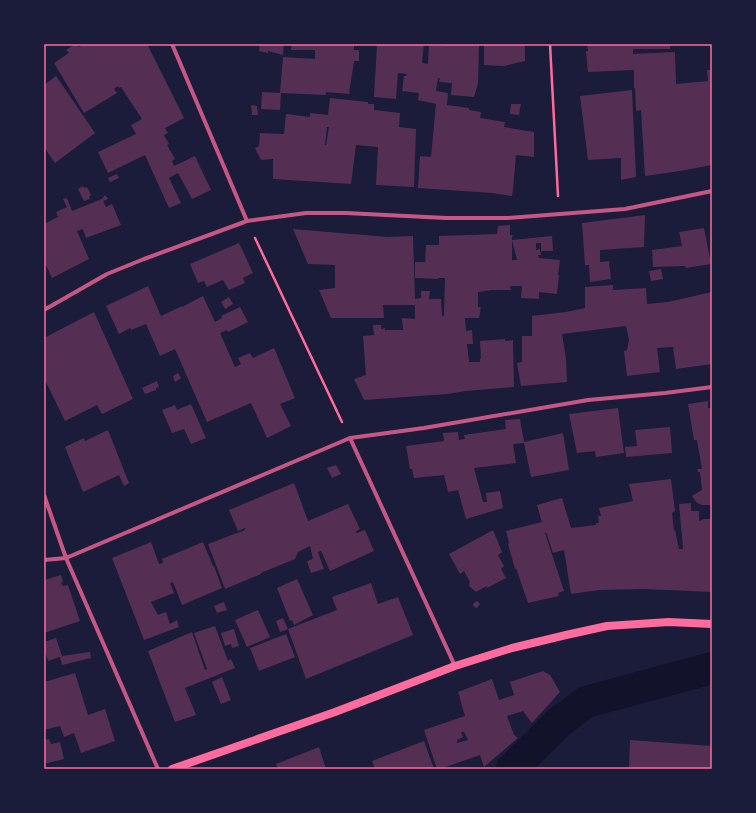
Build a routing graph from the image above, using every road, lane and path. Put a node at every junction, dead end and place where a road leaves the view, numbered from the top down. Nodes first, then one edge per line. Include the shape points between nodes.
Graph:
1 (172, 44) edge
2 (550, 44) edge
3 (712, 191) edge
4 (559, 214) junction
5 (247, 220) junction
6 (44, 310) edge
7 (712, 387) edge
8 (350, 438) junction
9 (44, 495) edge
10 (66, 558) junction
11 (44, 560) edge
12 (712, 624) edge
13 (455, 666) junction
14 (158, 769) edge
15 (172, 769) edge

1 - 5 street
2 - 4 path
3 - 4 street via 625,209
4 - 5 street via 507,218 446,218 306,213
5 - 6 street via 107,274
5 - 8 path
7 - 8 street via 588,400
8 - 10 street
8 - 13 street
9 - 10 street
10 - 11 street
10 - 14 street
12 - 13 main road via 669,622 607,626 512,648
13 - 15 main road via 335,712

